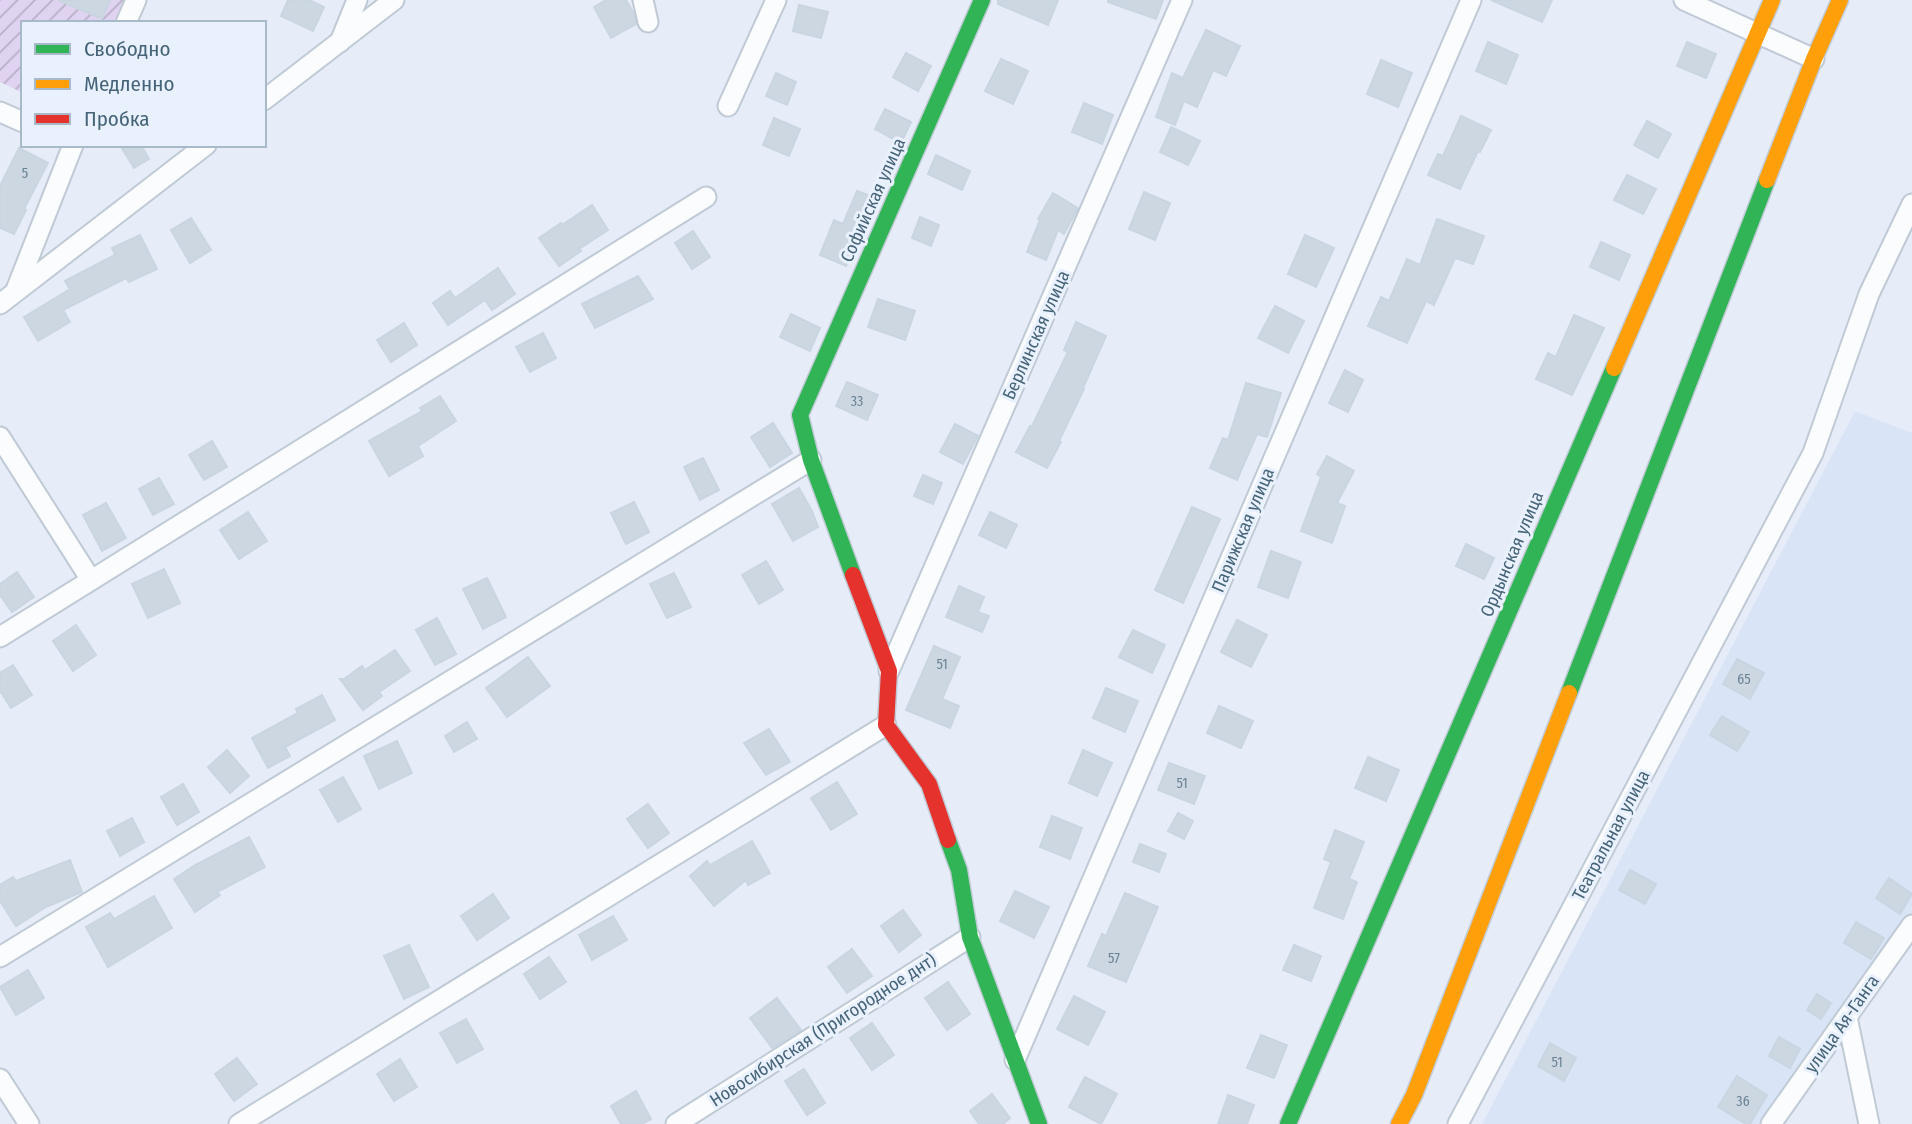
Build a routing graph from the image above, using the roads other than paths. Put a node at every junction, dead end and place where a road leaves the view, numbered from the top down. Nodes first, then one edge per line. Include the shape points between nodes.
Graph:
1 (136, 0) edge
2 (357, 0) edge
3 (394, 0) edge
4 (643, 0) edge
5 (776, 0) edge
6 (982, 0) edge
7 (1182, 0) edge
8 (1471, 0) edge
9 (1684, 0) edge
10 (1772, 0) edge
11 (1840, 0) edge
12 (127, 21) edge
13 (648, 22) dead end
14 (1758, 33) junction
15 (340, 43) junction
16 (1814, 59) junction
17 (266, 98) edge
18 (728, 106) dead end
19 (0, 112) edge
20 (21, 121) edge
21 (72, 147) edge
22 (203, 147) edge
23 (706, 197) dead end
24 (1912, 204) edge
25 (16, 291) junction
26 (0, 304) edge
27 (0, 438) edge
28 (811, 460) junction
29 (91, 580) junction
30 (0, 637) edge
31 (889, 671) junction
32 (886, 724) junction
33 (1912, 925) edge
34 (970, 936) junction
35 (0, 957) edge
36 (1847, 1017) junction
37 (1014, 1060) junction
38 (0, 1079) edge
39 (1033, 1122) edge
40 (29, 1124) edge
41 (239, 1124) edge
42 (676, 1124) edge
43 (1288, 1124) edge
44 (1399, 1124) edge
45 (1458, 1124) edge
46 (1772, 1124) edge
47 (1869, 1124) edge

1 - 12 street
2 - 15 street
3 - 15 street
4 - 13 street
5 - 18 street
6 - 28 street, Софийская улица via 800,415
7 - 31 street, Берлинская улица
8 - 37 street, Парижская улица
9 - 14 street
10 - 14 street, Ордынская улица
11 - 16 street
14 - 16 street
14 - 43 street, Ордынская улица
15 - 17 street
16 - 44 street
19 - 20 street
21 - 25 street
22 - 25 street
23 - 29 street
24 - 45 street, Театральная улица via 1869,294 1813,453
25 - 26 street
27 - 29 street
28 - 31 street
28 - 35 street
29 - 30 street
31 - 32 street
32 - 34 street via 929,784 959,870
32 - 41 street
33 - 36 street, улица Ая-Ганга
34 - 37 street
34 - 42 street, Новосибирская (Пригородное днт)
36 - 46 street, улица Ая-Ганга
36 - 47 street
37 - 39 street
38 - 40 street

